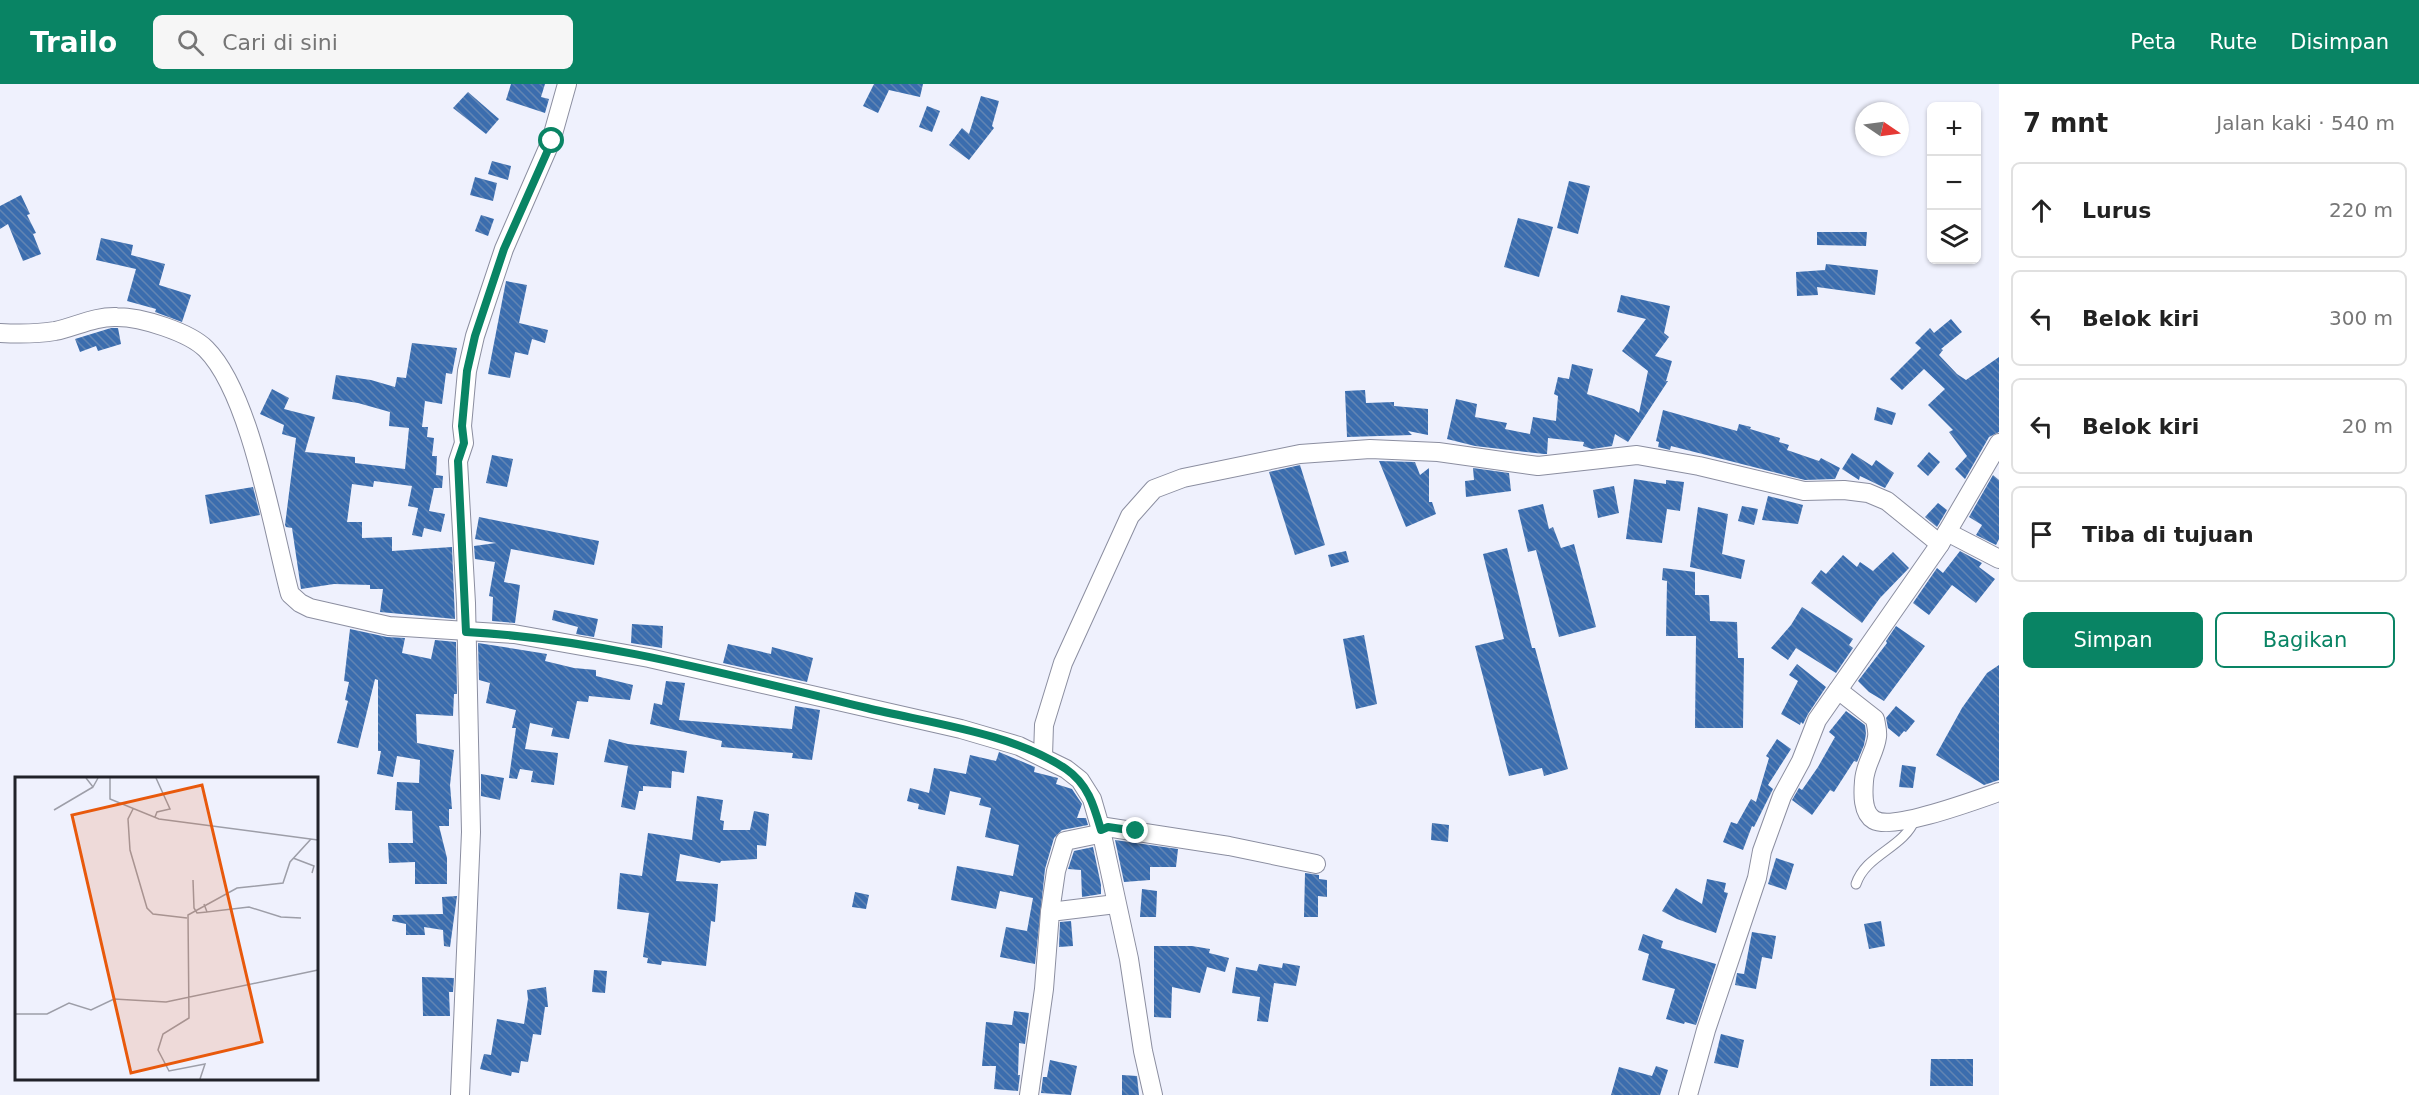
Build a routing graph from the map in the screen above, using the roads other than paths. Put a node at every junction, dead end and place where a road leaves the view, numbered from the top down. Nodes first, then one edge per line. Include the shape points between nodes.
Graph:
1 (567, 84) edge
2 (0, 333) edge
3 (1999, 443) edge
4 (1943, 538) junction
5 (1999, 559) edge
6 (466, 632) junction
7 (1838, 690) junction
8 (1043, 756) junction
9 (1999, 792) edge
10 (1915, 818) junction
11 (1101, 830) junction
12 (1316, 864) dead end
13 (1856, 885) dead end
14 (1116, 904) junction
15 (1050, 912) junction
16 (460, 1095) edge
17 (1029, 1095) edge
18 (1153, 1095) edge
19 (1688, 1095) edge

1 - 6 street via 552,141 496,272 467,371 464,443 458,461
2 - 6 street via 49,332 119,317 176,332 197,342 229,382 240,410 294,599 310,608 389,626
3 - 4 street
4 - 5 street
4 - 7 street
4 - 8 street via 1869,493 1804,491 1637,455 1539,466 1438,452 1370,449 1299,454 1183,478 1154,489 1130,516 1063,663 1044,725
6 - 8 street via 514,634 649,658 961,729
6 - 16 street via 471,832
7 - 10 street via 1875,719 1878,736 1866,765 1864,783 1868,815 1886,823
7 - 19 street via 1817,720 1782,796
8 - 11 street via 1080,780 1092,799
9 - 10 street
10 - 13 lane via 1908,832 1864,868
11 - 12 street via 1108,827 1177,837
11 - 14 street
11 - 15 street via 1065,841
14 - 15 street
14 - 18 street
15 - 17 street

